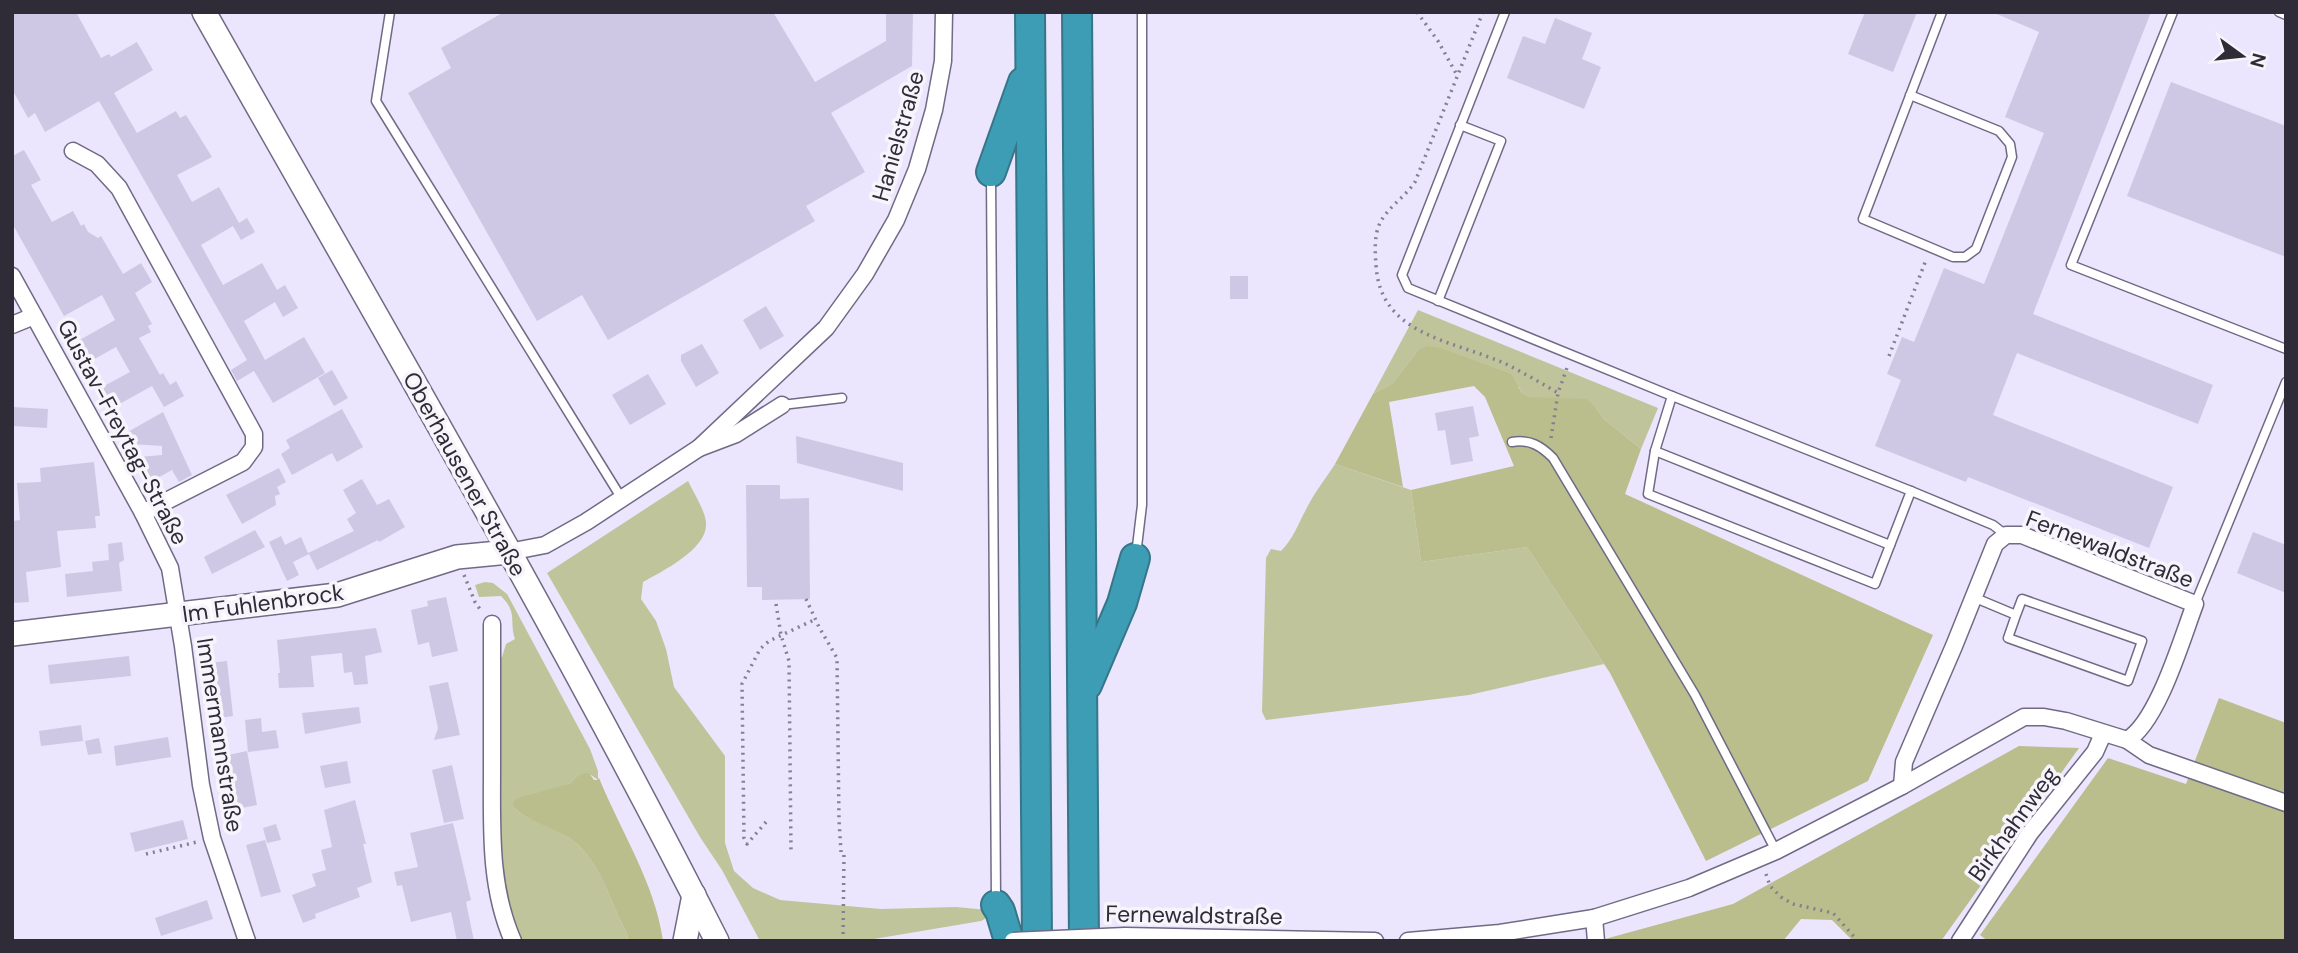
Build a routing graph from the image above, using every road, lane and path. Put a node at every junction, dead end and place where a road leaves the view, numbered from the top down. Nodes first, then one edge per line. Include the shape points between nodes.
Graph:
1 (204, 12) edge
2 (390, 12) edge
3 (944, 12) edge
4 (1030, 12) edge
5 (1077, 12) edge
6 (1142, 12) edge
7 (1417, 12) edge
8 (1483, 12) edge
9 (1506, 12) edge
10 (1942, 12) edge
11 (2173, 12) edge
12 (2279, 12) edge
13 (2286, 15) edge
14 (1030, 63) junction
15 (1458, 77) junction
16 (1910, 95) junction
17 (1460, 125) junction
18 (73, 151) dead end
19 (991, 172) joint
20 (1931, 248) junction
21 (12, 276) edge
22 (1438, 301) junction
23 (34, 316) junction
24 (12, 325) edge
25 (2286, 349) edge
26 (1574, 355) junction
27 (1889, 356) dead end
28 (2286, 382) edge
29 (1558, 393) junction
30 (1672, 396) junction
31 (842, 398) dead end
32 (782, 405) joint
33 (1512, 442) dead end
34 (699, 448) junction
35 (1655, 451) junction
36 (1553, 458) junction
37 (1911, 491) junction
38 (622, 499) junction
39 (143, 513) junction
40 (2006, 535) junction
41 (1890, 545) junction
42 (509, 552) junction
43 (457, 557) junction
44 (1135, 558) joint
45 (1973, 597) junction
46 (806, 599) dead end
47 (776, 604) dead end
48 (2195, 604) junction
49 (178, 615) junction
50 (2016, 615) junction
51 (817, 620) junction
52 (492, 624) joint
53 (12, 634) edge
54 (781, 635) junction
55 (1082, 697) junction
56 (2103, 734) junction
57 (2127, 740) junction
58 (1902, 786) junction
59 (2286, 803) edge
60 (766, 822) dead end
61 (212, 838) junction
62 (1776, 851) junction
63 (791, 852) dead end
64 (146, 854) dead end
65 (1760, 859) junction
66 (694, 894) junction
67 (996, 905) joint
68 (1594, 918) junction
69 (247, 941) edge
70 (513, 941) edge
71 (685, 941) edge
72 (717, 941) edge
73 (843, 941) edge
74 (1011, 941) edge
75 (1037, 941) edge
76 (1084, 941) edge
77 (1375, 941) edge
78 (1408, 941) edge
79 (1596, 941) edge
80 (1858, 941) edge
81 (1960, 941) edge

1 - 42 main road, Oberhausener Straße
2 - 38 lane via 376,102
3 - 34 street, Hanielstraße via 943,61 934,110 896,220 826,328
4 - 14 highway
5 - 55 highway
6 - 44 lane via 1142,505
7 - 15 path
8 - 15 path
9 - 17 lane
10 - 16 lane
11 - 25 lane via 2071,265
12 - 13 lane
14 - 19 highway
14 - 75 highway
15 - 29 path via 1415,182 1379,225 1375,259 1379,290 1390,309 1417,329 1506,364
16 - 20 lane via 1863,219
16 - 20 lane via 1999,131 2010,144 2012,157 1976,249 1965,257 1953,257
17 - 22 lane via 1402,275 1408,288
17 - 22 lane via 1501,141
18 - 39 street via 97,164 119,188 254,434 254,447 243,462
19 - 67 lane
20 - 27 path
21 - 23 street, Gustav-Freytag-Straße
22 - 26 lane
23 - 24 street
23 - 39 street, Gustav-Freytag-Straße
26 - 29 path
26 - 30 lane
28 - 48 lane
29 - 36 path via 1550,434
30 - 35 lane
30 - 37 lane
31 - 32 lane
32 - 34 street, Hanielstraße via 736,434
33 - 36 lane via 1536,444
34 - 38 street, Hanielstraße
35 - 41 lane
35 - 41 lane via 1648,494 1673,504 1875,584
36 - 62 lane via 1695,695
37 - 40 lane via 1993,525
37 - 41 lane
38 - 42 street, Hanielstraße via 545,545
39 - 49 street, Gustav-Freytag-Straße via 170,568
40 - 45 street, Fernewaldstraße via 1995,544
40 - 48 street, Fernewaldstraße via 2022,535
42 - 43 main road, Im Fuhlenbrock
42 - 66 main road, Oberhausener Straße
43 - 49 main road, Im Fuhlenbrock via 337,595
43 - 52 path via 475,602
44 - 55 highway via 1122,603
45 - 50 lane
45 - 58 street, Fernewaldstraße via 1904,762
46 - 51 path
47 - 54 path
48 - 57 street, Fernewaldstraße via 2147,720
49 - 53 main road, Im Fuhlenbrock
49 - 61 street, Immermannstraße
50 - 50 lane via 2008,638 2128,681 2143,641 2022,599
51 - 54 path
51 - 73 path via 837,658
52 - 70 street via 492,835 495,878
54 - 60 path via 760,649 742,684 747,845
54 - 63 path via 789,661
55 - 76 highway
56 - 57 street
56 - 58 street via 2066,721 2024,717
56 - 81 street, Birkhahnweg via 2095,752 2030,833
57 - 59 street via 2149,755
58 - 62 street
61 - 64 path
61 - 69 street, Immermannstraße
62 - 65 street
65 - 68 street via 1689,888
65 - 80 path via 1770,886 1782,897 1833,913
66 - 71 main road
66 - 72 main road, Oberhausener Straße
67 - 74 highway
68 - 78 street
68 - 79 street
74 - 77 street, Fernewaldstraße, bridge via 1125,936

